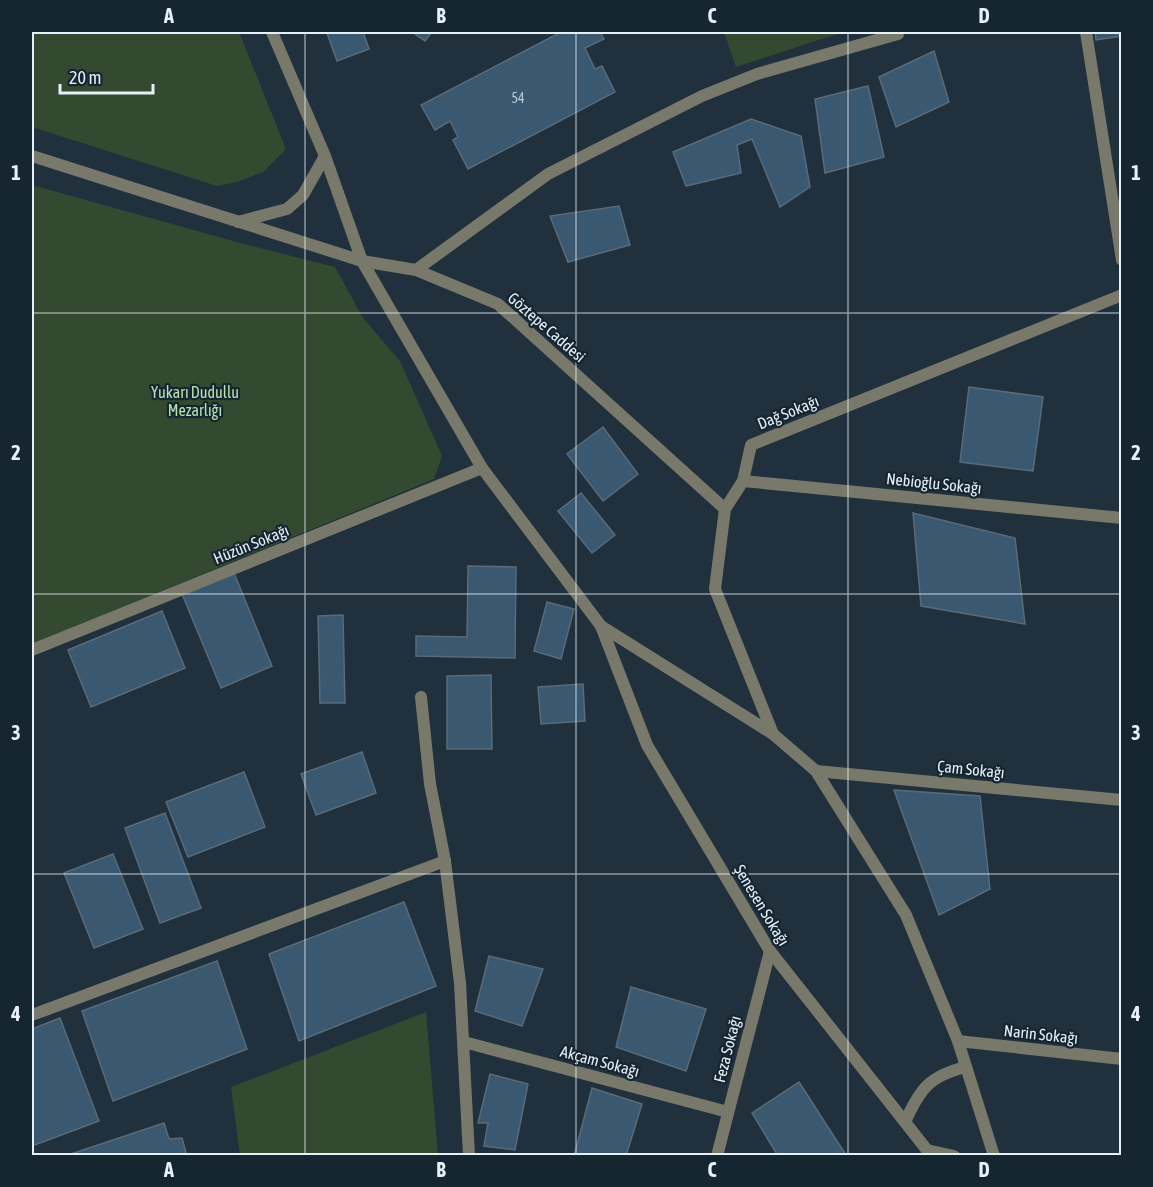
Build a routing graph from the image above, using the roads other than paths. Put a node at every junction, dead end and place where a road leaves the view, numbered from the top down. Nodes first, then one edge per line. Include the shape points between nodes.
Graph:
1 (273, 32) edge
2 (1086, 32) edge
3 (898, 34) dead end
4 (32, 156) edge
5 (325, 156) junction
6 (237, 222) junction
7 (1122, 260) edge
8 (362, 261) junction
9 (416, 270) junction
10 (1122, 295) edge
11 (482, 468) junction
12 (742, 481) junction
13 (725, 509) junction
14 (1122, 518) edge
15 (601, 626) junction
16 (32, 650) edge
17 (421, 697) dead end
18 (772, 734) junction
19 (816, 771) junction
20 (1122, 800) edge
21 (445, 861) junction
22 (770, 951) junction
23 (32, 1015) edge
24 (958, 1041) junction
25 (464, 1042) junction
26 (1122, 1059) edge
27 (966, 1067) junction
28 (728, 1112) junction
29 (905, 1122) junction
30 (927, 1153) edge
31 (469, 1155) edge
32 (717, 1155) edge
33 (954, 1155) edge
34 (994, 1155) edge

1 - 5 street
2 - 7 street
3 - 9 street via 757,74 702,96 548,174
4 - 6 street, Göztepe Caddesi
5 - 6 street via 303,195 286,209
5 - 8 street
6 - 8 street, Göztepe Caddesi
8 - 9 street, Göztepe Caddesi
8 - 11 street
9 - 13 street, Göztepe Caddesi via 498,304
10 - 12 street, Dağ Sokağı via 751,445
11 - 15 street
11 - 16 street, Hüzün Sokağı
12 - 13 street, Dağ Sokağı
12 - 14 street, Nebioğlu Sokağı
13 - 18 street, Dağ Sokağı via 715,589
15 - 18 street
15 - 22 street, Şenesen Sokağı via 648,745
17 - 21 street via 430,784
18 - 19 street
19 - 20 street, Çam Sokağı
19 - 24 street via 906,915
21 - 23 street
21 - 25 street
22 - 28 street, Feza Sokağı
22 - 29 street, Şenesen Sokağı
24 - 26 street, Narin Sokağı
24 - 27 street
25 - 28 street, Akçam Sokağı
25 - 31 street
27 - 29 street via 945,1072 931,1082 915,1101
27 - 34 street
28 - 32 street, Feza Sokağı
29 - 30 street, Şenesen Sokağı
30 - 33 street, Şenesen Sokağı

